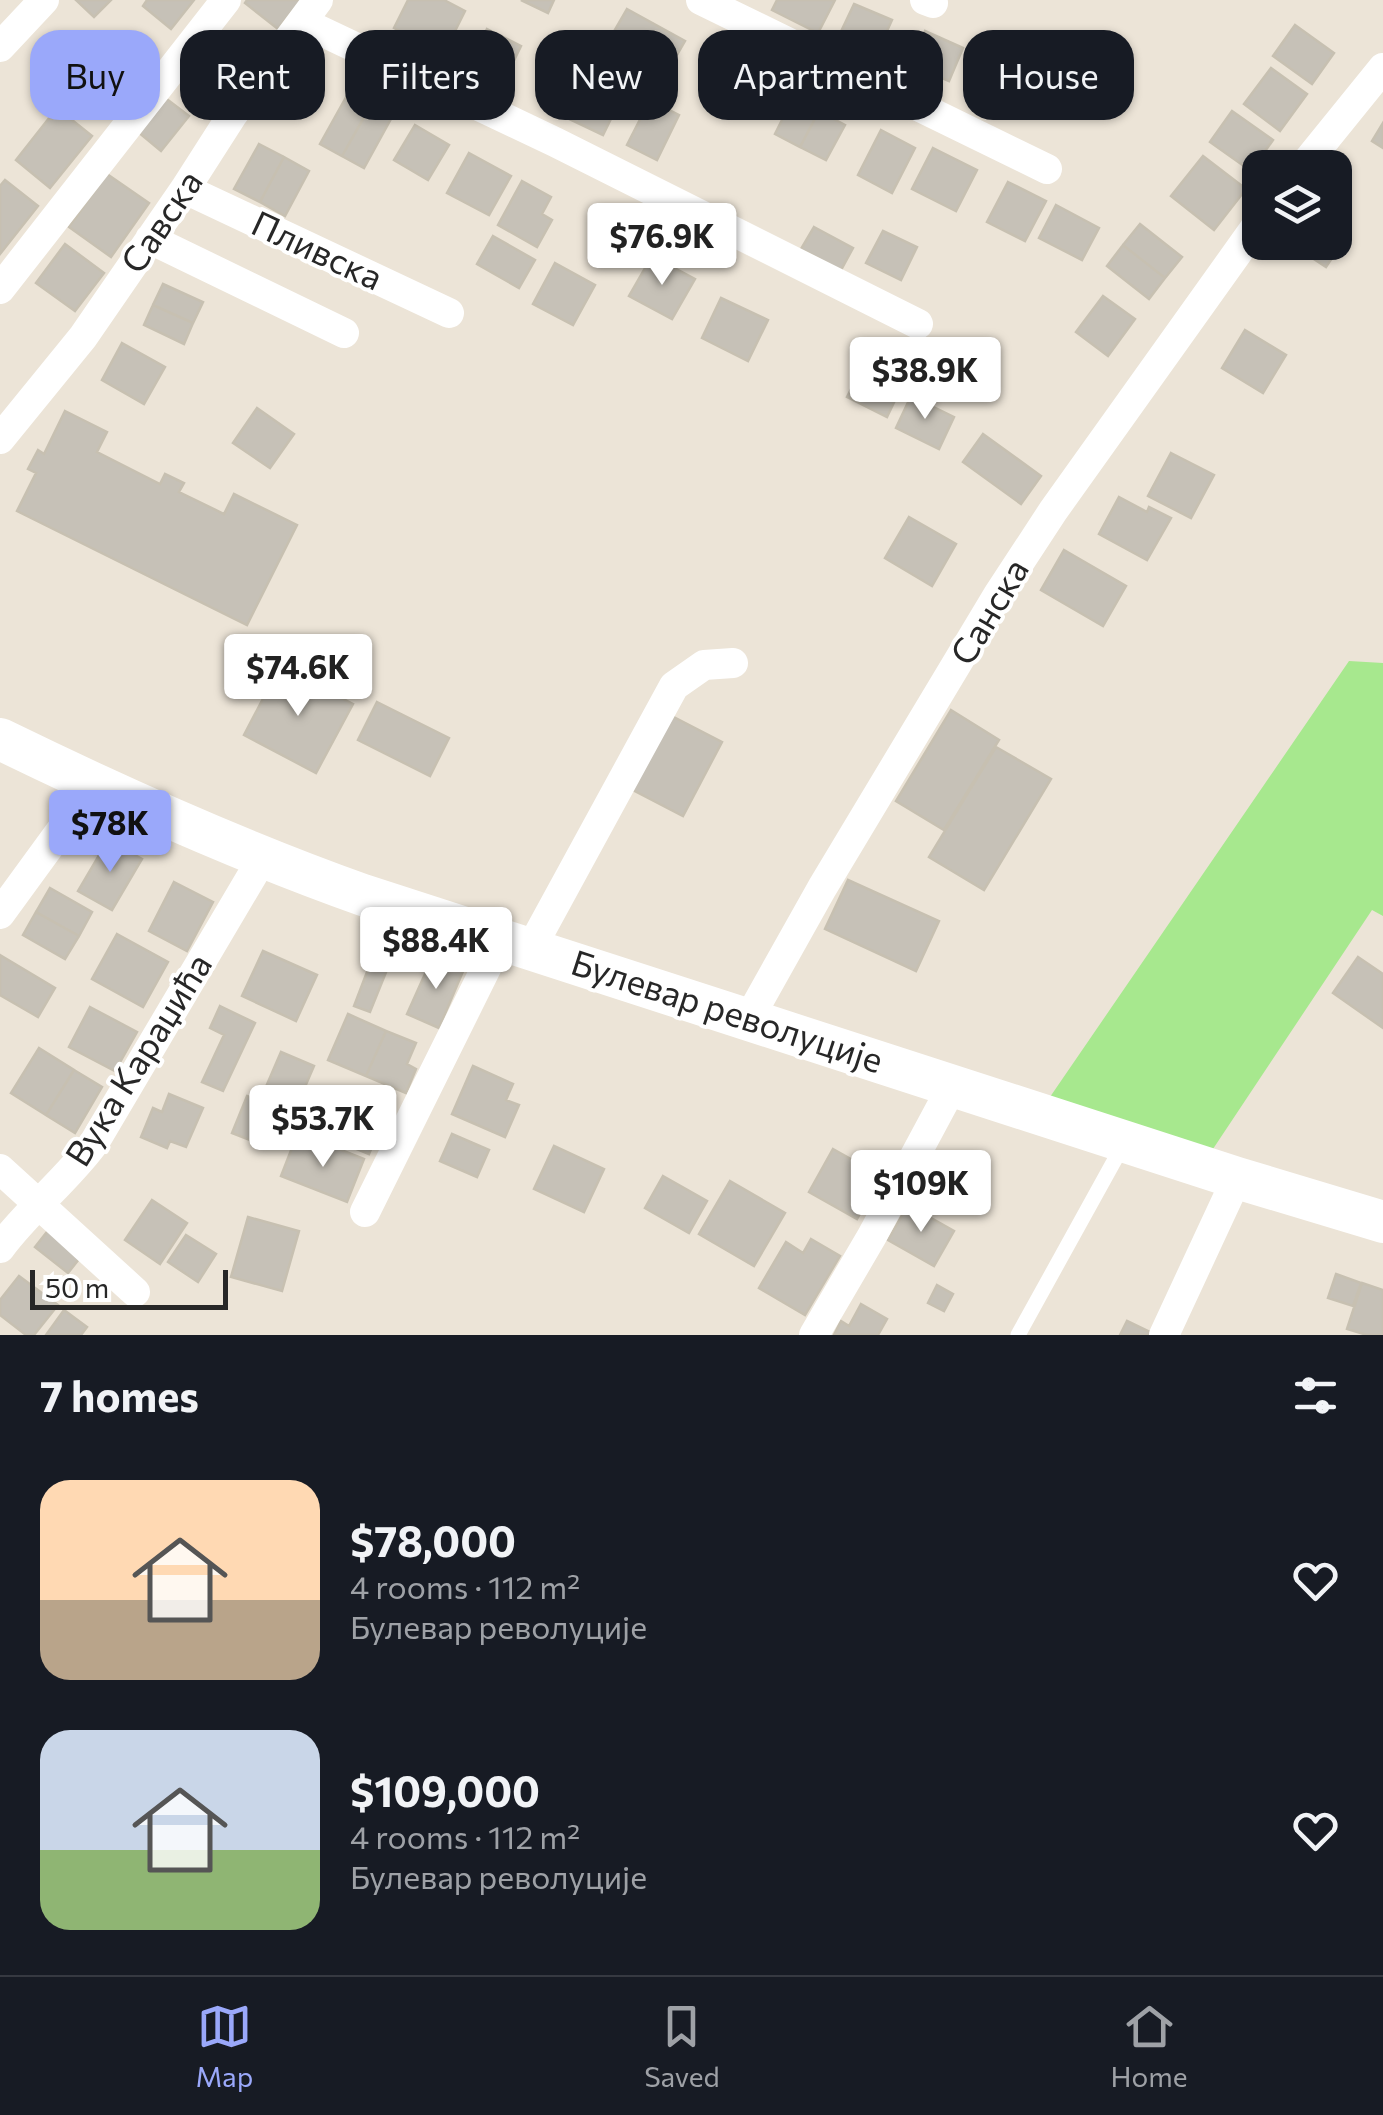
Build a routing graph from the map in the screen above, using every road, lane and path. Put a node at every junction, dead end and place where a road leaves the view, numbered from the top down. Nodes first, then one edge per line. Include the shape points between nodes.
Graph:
1 (44, 0) edge
2 (226, 0) edge
3 (701, 0) edge
4 (310, 11) edge
5 (0, 47) edge
6 (1383, 68) edge
7 (1317, 150) edge
8 (1047, 169) dead end
9 (185, 189) junction
10 (150, 239) junction
11 (1242, 246) edge
12 (0, 289) edge
13 (449, 313) dead end
14 (918, 324) dead end
15 (344, 333) dead end
16 (0, 439) edge
17 (732, 663) dead end
18 (0, 739) edge
19 (94, 785) junction
20 (262, 860) junction
21 (0, 914) edge
22 (515, 945) junction
23 (748, 1020) junction
24 (953, 1085) junction
25 (1124, 1141) junction
26 (0, 1169) edge
27 (1237, 1178) junction
28 (39, 1204) junction
29 (365, 1212) dead end
30 (1383, 1222) edge
31 (0, 1248) edge
32 (135, 1292) dead end
33 (814, 1335) edge
34 (1018, 1335) edge
35 (1164, 1335) edge

1 - 5 street
2 - 12 street
3 - 8 street
4 - 9 street, Савска
4 - 14 street
6 - 7 street
9 - 10 street, Савска
9 - 13 street, Пливска
10 - 15 street
10 - 16 street, Савска via 83,337
11 - 23 street, Санска via 998,595
17 - 22 street via 704,666 674,686
18 - 19 main road, Булевар револуције
19 - 20 main road, Булевар револуције
19 - 21 street
20 - 22 main road, Булевар револуције
20 - 28 street, Вука Караџића via 94,1143
22 - 23 main road, Булевар револуције
22 - 29 street
23 - 24 main road, Булевар револуције
24 - 25 main road, Булевар револуције
24 - 33 street
25 - 27 main road, Булевар револуције
25 - 34 lane
26 - 28 street
27 - 30 main road, Булевар револуције
27 - 35 street
28 - 31 street, Вука Караџића
28 - 32 street

